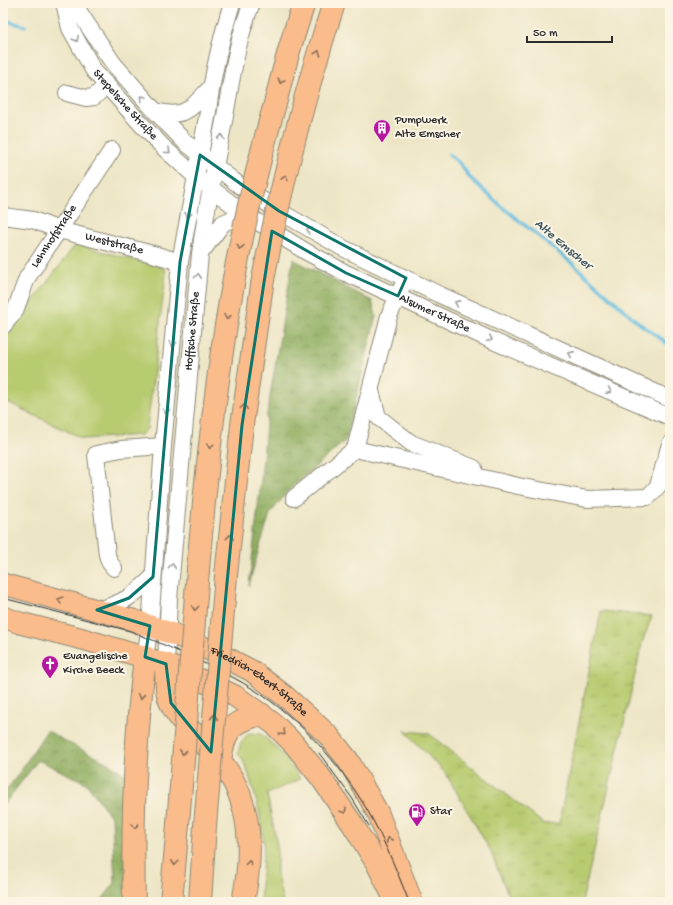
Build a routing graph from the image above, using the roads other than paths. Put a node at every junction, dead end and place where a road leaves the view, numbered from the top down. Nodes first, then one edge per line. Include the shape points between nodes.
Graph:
1 (64, 3) edge
2 (74, 3) edge
3 (232, 3) edge
4 (252, 3) edge
5 (304, 3) edge
6 (334, 3) edge
7 (107, 86) junction
8 (210, 88) junction
9 (67, 93) dead end
10 (155, 111) junction
11 (112, 150) dead end
12 (200, 155) junction
13 (215, 166) junction
14 (196, 177) junction
15 (211, 189) junction
16 (245, 214) junction
17 (3, 216) edge
18 (59, 230) junction
19 (200, 254) junction
20 (180, 262) junction
21 (406, 278) junction
22 (398, 296) junction
23 (3, 326) edge
24 (371, 389) junction
25 (670, 399) edge
26 (670, 417) edge
27 (670, 444) edge
28 (163, 446) junction
29 (355, 449) junction
30 (518, 486) junction
31 (294, 498) dead end
32 (114, 568) dead end
33 (153, 578) junction
34 (3, 584) edge
35 (97, 610) junction
36 (3, 617) edge
37 (158, 629) junction
38 (145, 657) junction
39 (166, 664) junction
40 (261, 714) junction
41 (220, 761) junction
42 (134, 902) edge
43 (172, 902) edge
44 (200, 902) edge
45 (243, 902) edge
46 (396, 902) edge
47 (412, 902) edge

1 -> 7 street, Stepelsche Straße via 70,28 94,71
10 -> 2 street, Stepelsche Straße via 113,63
3 - 8 street, Hoffsche Straße
13 -> 4 street, Hoffsche Straße via 236,56
5 -> 43 highway, bridge via 263,146 224,331 198,570
44 -> 6 highway, bridge via 226,575 242,425 262,285 290,154
7 - 9 street via 94,97 86,98
7 -> 14 street, Stepelsche Straße via 141,124
8 - 10 street via 190,109 179,114
8 - 12 street, Hoffsche Straße
10 - 12 street, Stepelsche Straße
11 - 18 street, Lehnhofstraße
12 - 13 street, Stepelsche Straße
12 - 14 street, Hoffsche Straße
13 - 15 street, Hoffsche Straße
21 -> 13 street, Alsumer Straße via 316,234 240,186
14 - 15 street, Stepelsche Straße
14 -> 20 street, Hoffsche Straße
15 - 16 street, Alsumer Straße
15 - 19 street, Hoffsche Straße
16 - 19 street via 223,223
16 - 22 street, Alsumer Straße via 346,273
17 - 18 street, Weststraße via 33,220
18 - 20 street, Weststraße
18 - 23 street, Lehnhofstraße via 27,278 15,311
37 -> 19 street, Hoffsche Straße via 172,555
20 -> 28 street, Hoffsche Straße
21 - 22 street
25 -> 21 street, Alsumer Straße
22 - 24 street via 390,316
22 -> 26 street, Alsumer Straße via 493,341
24 - 29 street
24 - 30 street via 378,417 411,443
27 - 30 street via 658,486 648,497 587,498
28 - 32 street via 121,448 96,454 107,555
28 - 33 street, Hoffsche Straße
29 - 30 street
29 - 31 street
33 - 35 street via 129,598 115,606
33 - 37 street, Hoffsche Straße
35 -> 34 main road, Friedrich-Ebert-Straße
35 - 37 main road, Friedrich-Ebert-Straße
36 - 38 main road, Friedrich-Ebert-Straße
37 - 38 street, Hoffsche Straße
37 - 39 street, Hoffsche Straße
47 -> 37 main road, Friedrich-Ebert-Straße via 378,813 348,760 328,735 252,671
38 - 39 main road, Friedrich-Ebert-Straße
38 -> 42 highway via 136,767
39 - 40 main road, Friedrich-Ebert-Straße via 235,696
39 - 41 highway via 171,703 180,717
40 - 41 highway via 232,727 222,745
40 -> 46 main road, Friedrich-Ebert-Straße via 294,744 335,797
45 -> 41 highway via 250,856 247,819 235,785

